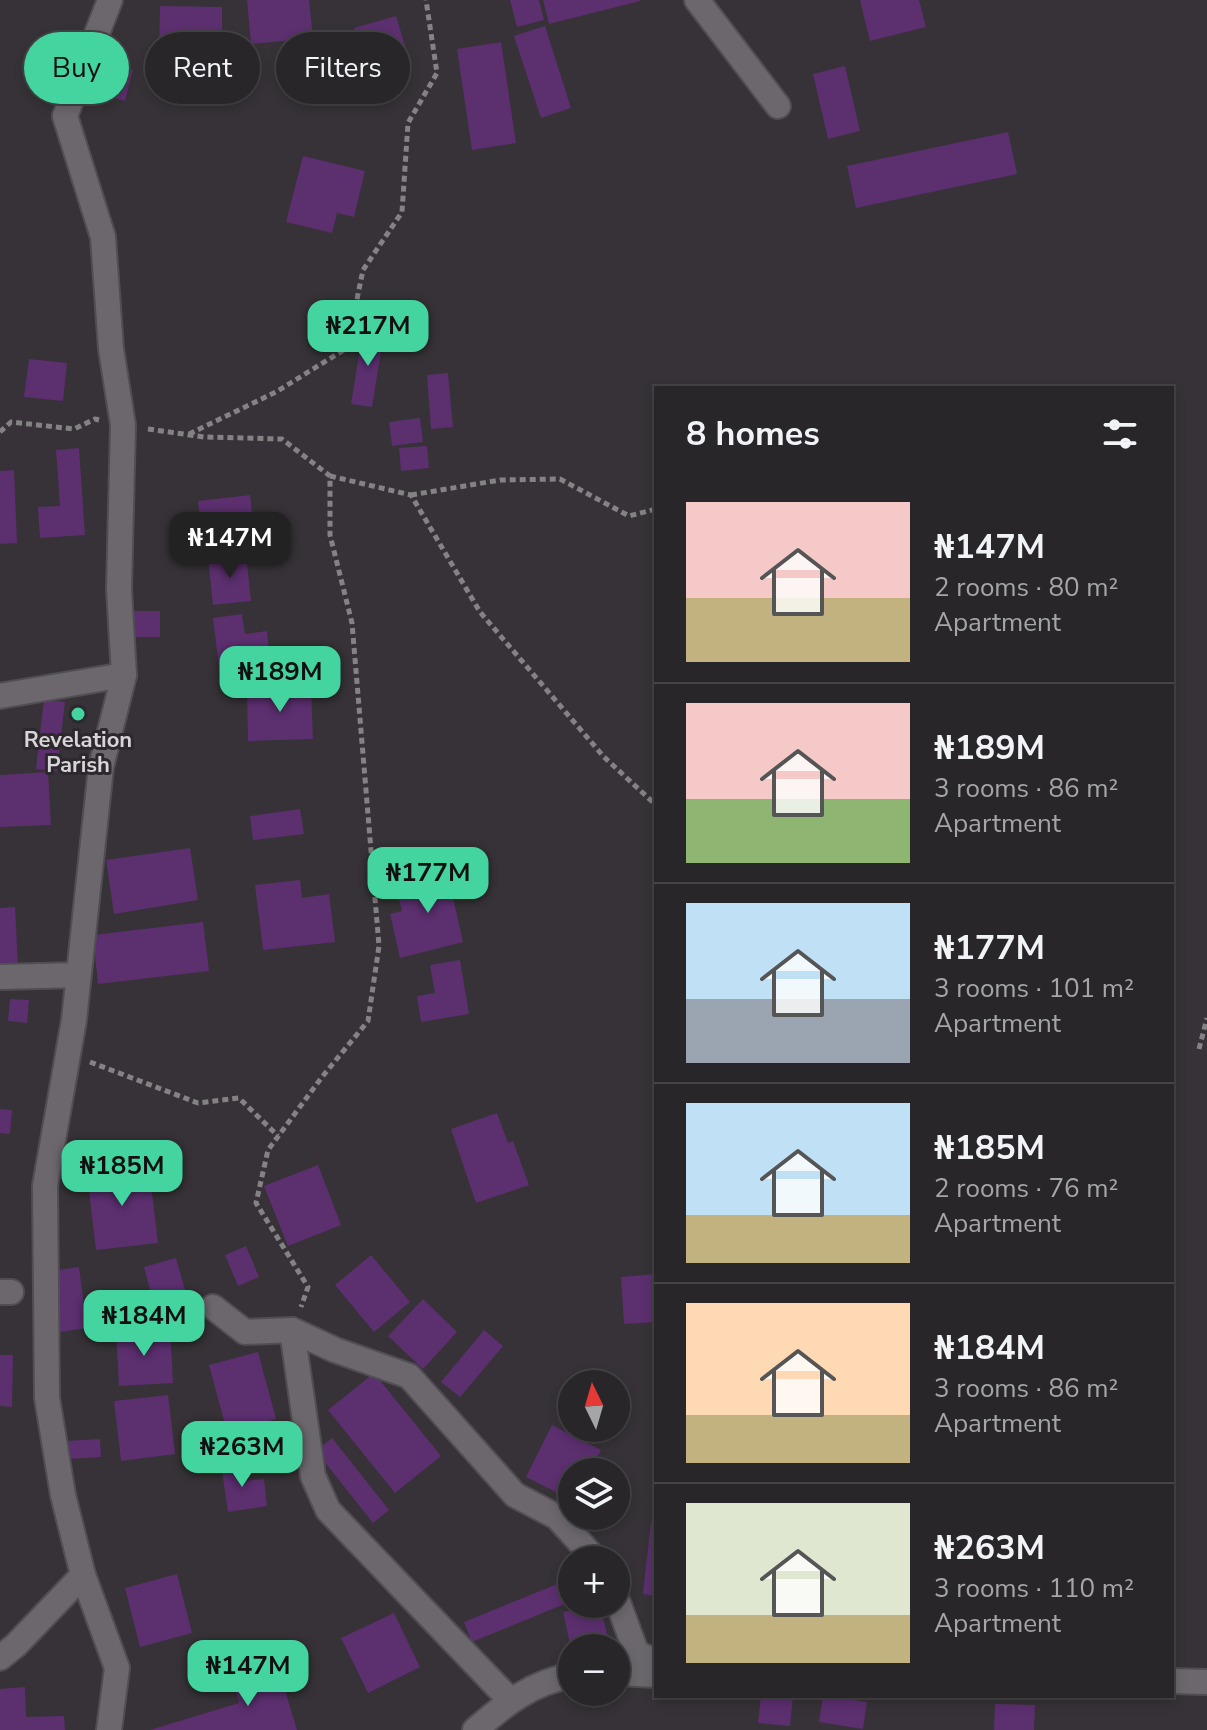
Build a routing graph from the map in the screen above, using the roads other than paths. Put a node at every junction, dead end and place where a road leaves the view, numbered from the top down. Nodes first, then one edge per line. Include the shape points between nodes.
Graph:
1 (110, 0) edge
2 (697, 0) edge
3 (778, 106) dead end
4 (124, 675) junction
5 (0, 696) edge
6 (78, 975) junction
7 (0, 977) edge
8 (213, 1307) dead end
9 (292, 1330) junction
10 (583, 1546) edge
11 (83, 1575) junction
12 (624, 1618) edge
13 (0, 1658) edge
14 (654, 1659) edge
15 (630, 1674) edge
16 (654, 1675) edge
17 (558, 1678) edge
18 (1174, 1681) edge
19 (1207, 1682) edge
20 (510, 1700) junction
21 (109, 1730) edge
22 (475, 1730) edge

1 - 4 street via 65,116 103,237 123,425 119,589
2 - 3 street
4 - 5 street
4 - 6 street via 101,767
6 - 7 street
6 - 11 street via 45,1186 47,1398
8 - 9 street via 245,1332
9 - 10 street via 409,1376 515,1495 557,1517
9 - 20 street via 313,1476 328,1510
11 - 13 street
11 - 21 street via 117,1668
12 - 14 street via 637,1654
15 - 16 street
17 - 20 street
18 - 19 street
20 - 22 street

